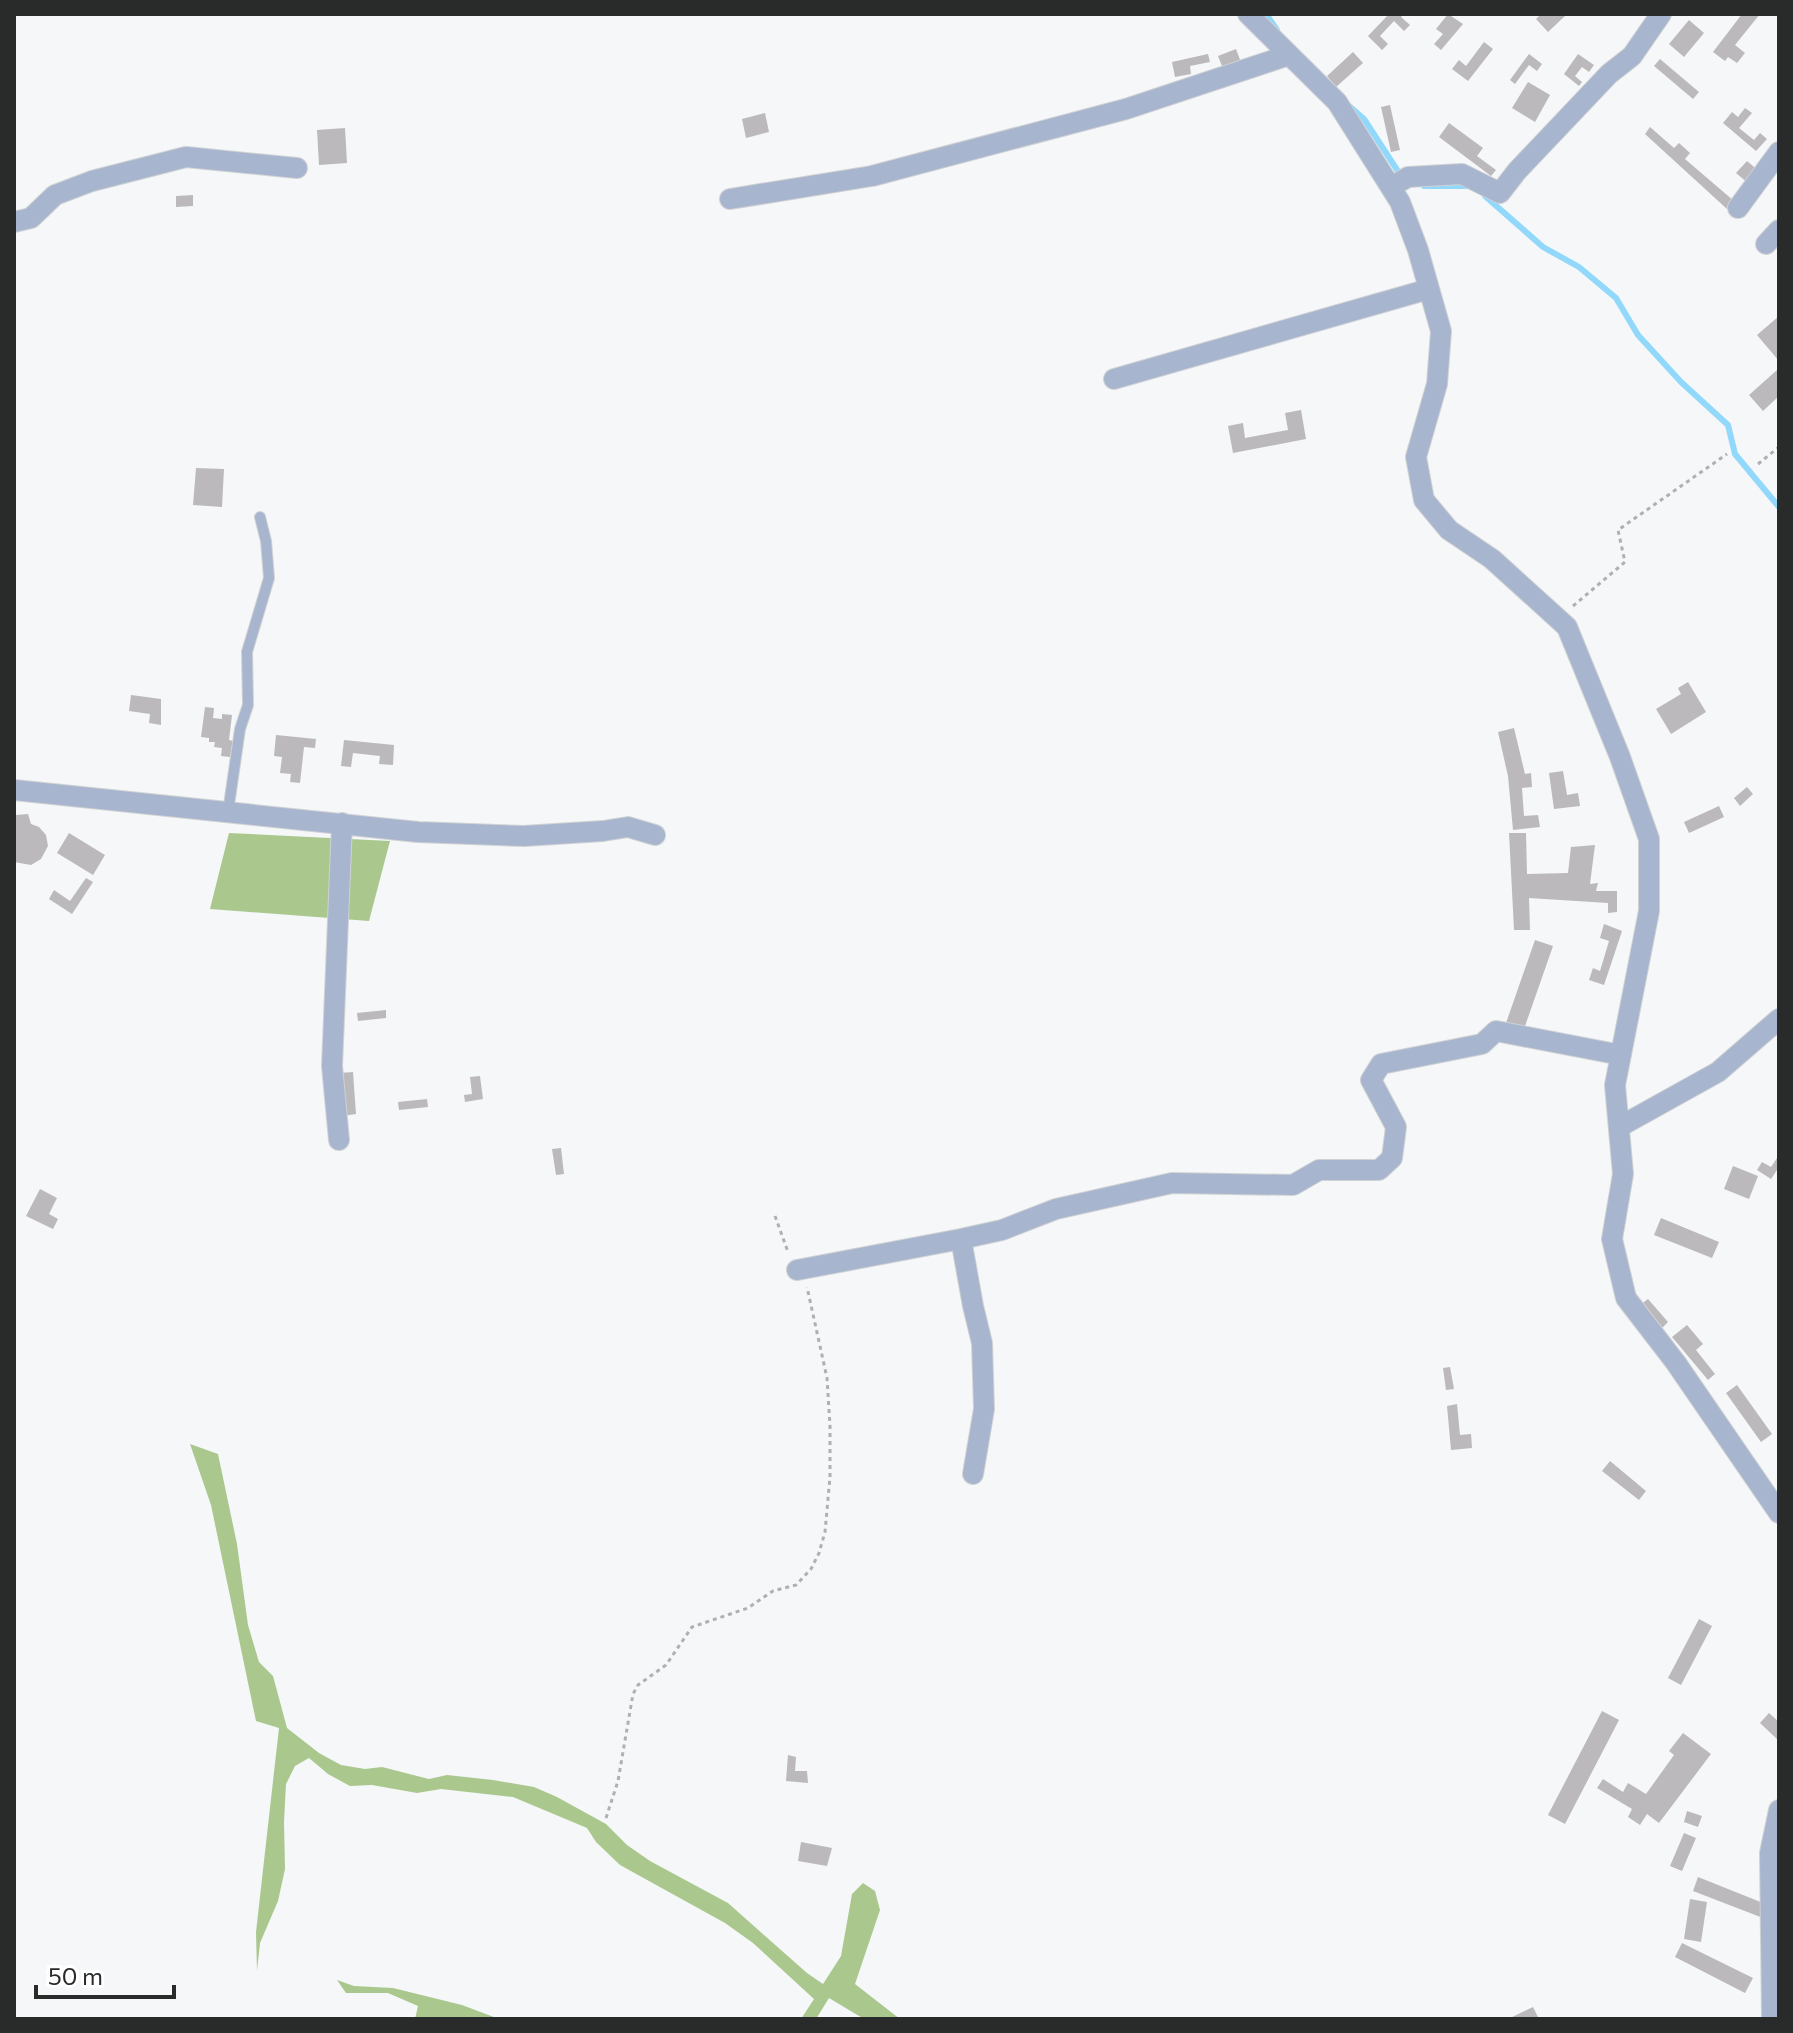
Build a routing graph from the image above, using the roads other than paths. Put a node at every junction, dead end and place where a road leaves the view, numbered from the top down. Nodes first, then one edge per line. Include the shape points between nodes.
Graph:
1 (1248, 14) edge
2 (1661, 14) edge
3 (1289, 55) junction
4 (1779, 152) edge
5 (297, 168) dead end
6 (1391, 187) junction
7 (730, 199) dead end
8 (1738, 208) dead end
9 (14, 222) edge
10 (1429, 289) junction
11 (1114, 379) dead end
12 (260, 517) dead end
13 (14, 790) edge
14 (228, 812) junction
15 (342, 823) junction
16 (655, 835) dead end
17 (1779, 1019) edge
18 (1621, 1055) junction
19 (1619, 1127) junction
20 (339, 1140) dead end
21 (961, 1239) junction
22 (797, 1270) road end
23 (973, 1474) dead end
24 (1779, 1513) edge
25 (1779, 1810) edge
26 (1772, 2019) edge

1 - 3 street
2 - 6 street via 1632,56 1609,74 1500,193 1462,174 1408,177
3 - 6 street via 1337,102
3 - 7 street via 1126,109 872,176
4 - 8 street
5 - 9 street via 186,157 92,181 55,195 31,218
6 - 10 street
10 - 11 street
10 - 18 street via 1441,331 1437,384 1416,457 1424,500 1449,530 1492,559 1567,627 1649,839 1649,911
12 - 14 lane via 269,578 247,652 248,705
13 - 14 street
14 - 15 street
15 - 16 street via 524,836 628,827
15 - 20 street via 332,1066
17 - 19 street via 1718,1072
18 - 19 street via 1615,1085
18 - 21 street via 1496,1031 1482,1044 1381,1064 1371,1080 1396,1127 1392,1158 1379,1170 1319,1170 1293,1185 1172,1183 1056,1209
19 - 24 street via 1623,1174 1612,1239 1626,1298
21 - 22 street
21 - 23 street via 982,1343 984,1409
25 - 26 street via 1770,1853

